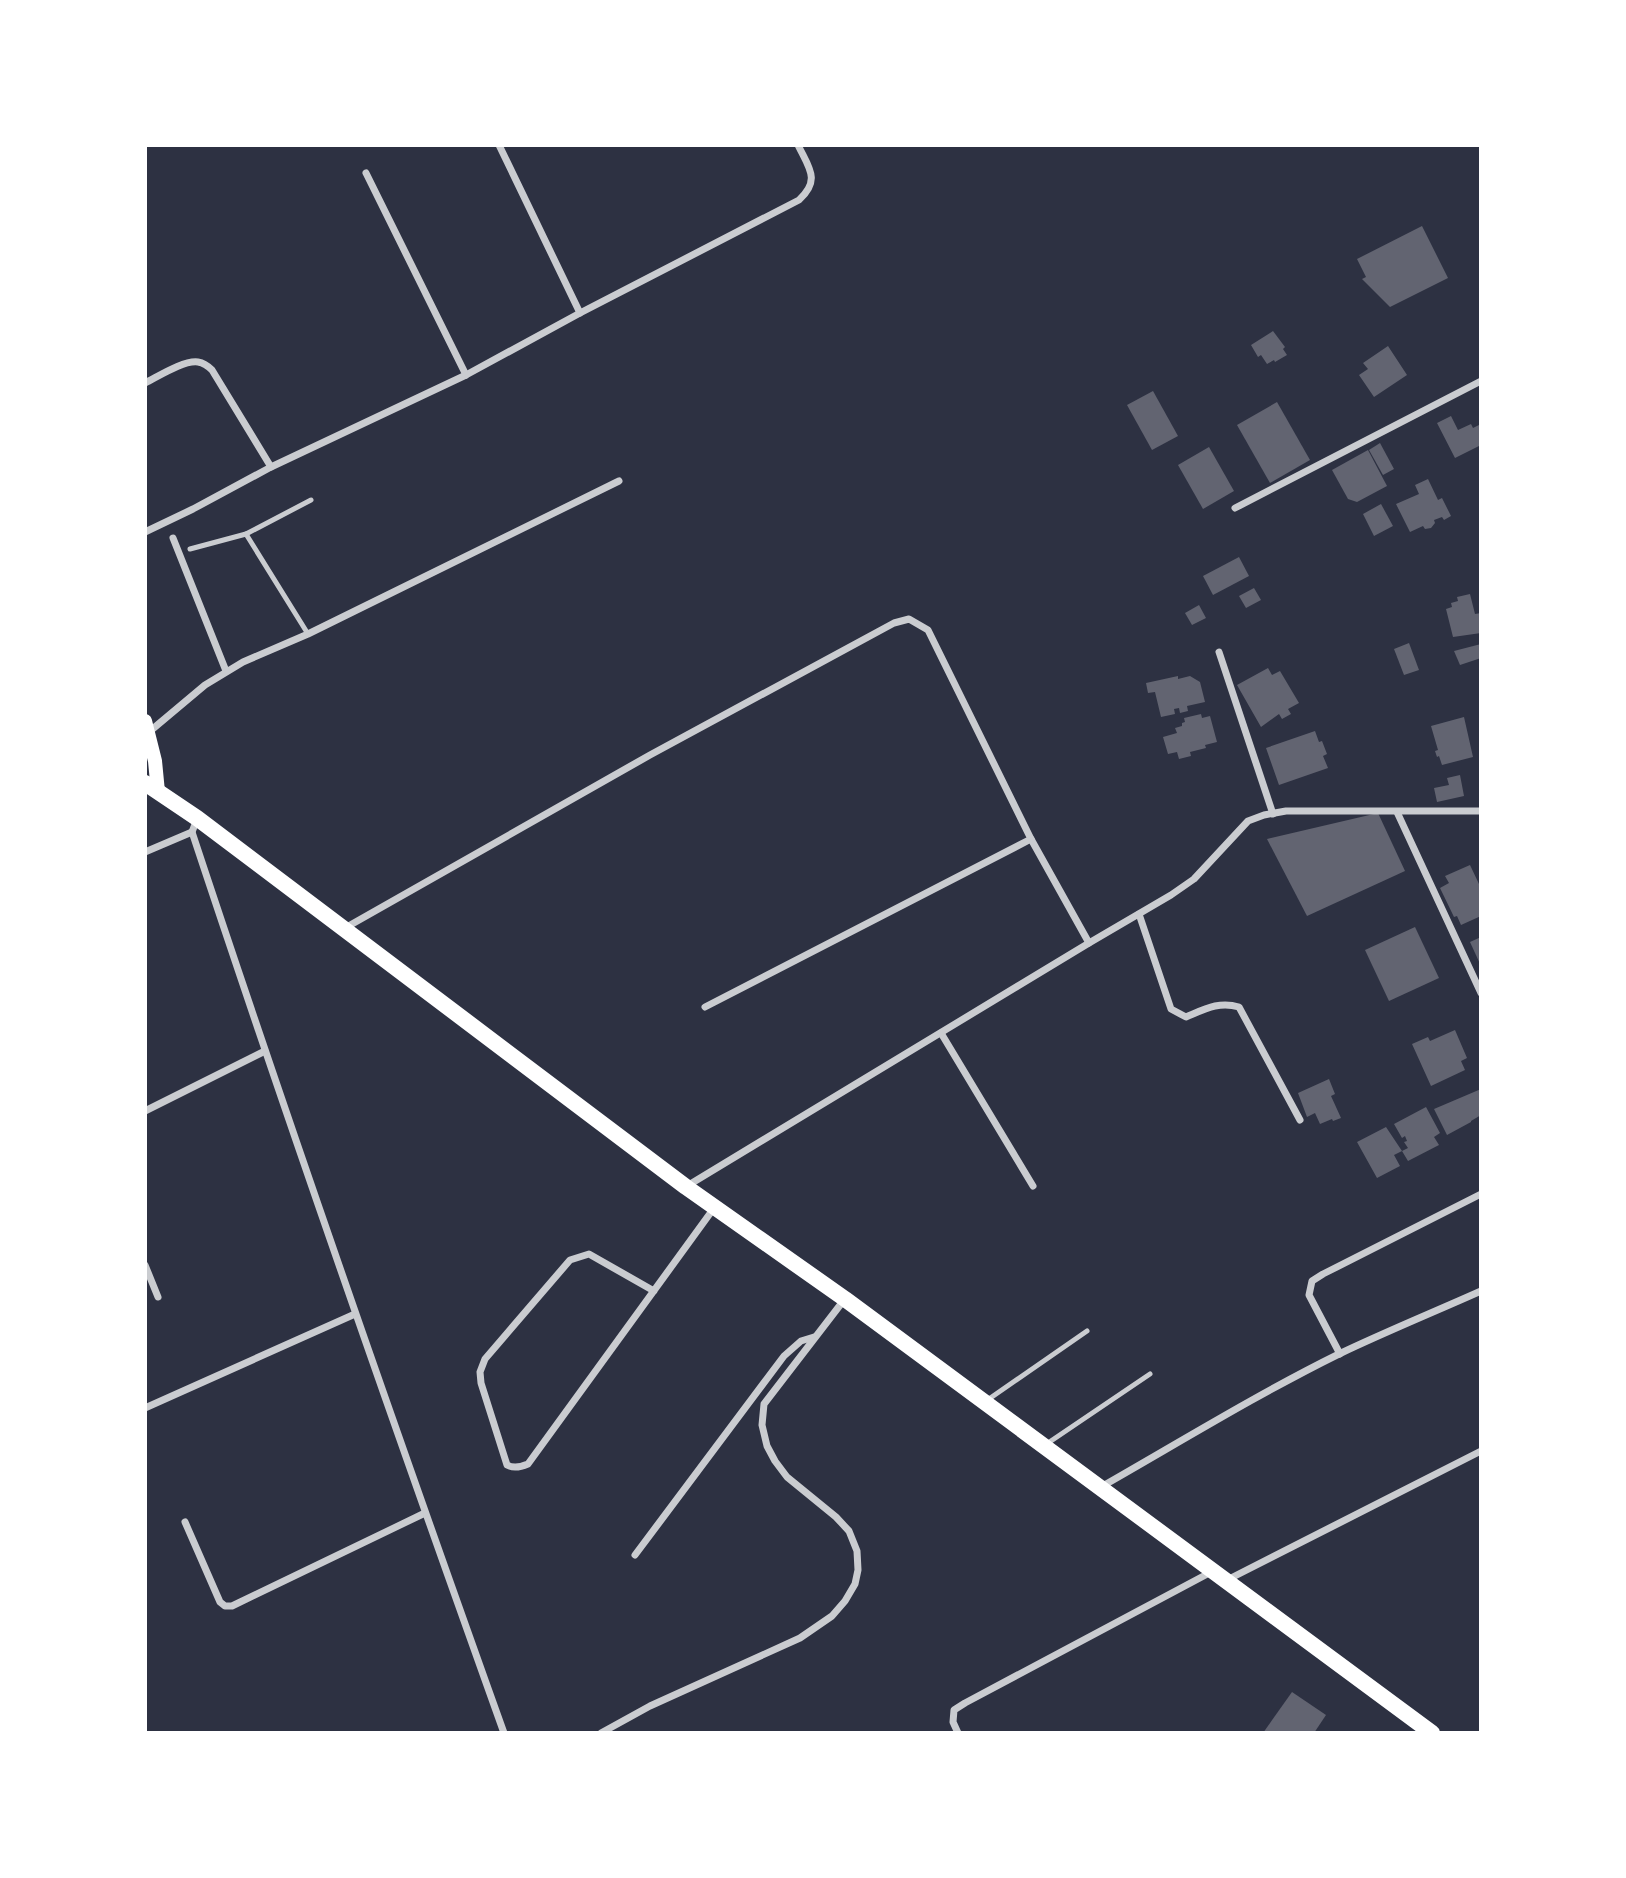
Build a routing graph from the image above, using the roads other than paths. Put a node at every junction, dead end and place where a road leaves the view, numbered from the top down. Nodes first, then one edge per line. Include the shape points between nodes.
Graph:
1 (499, 145) edge
2 (799, 145) edge
3 (366, 173) dead end
4 (580, 313) junction
5 (466, 375) junction
6 (1481, 381) edge
7 (145, 383) edge
8 (271, 467) junction
9 (619, 481) dead end
10 (311, 500) dead end
11 (1235, 508) dead end
12 (145, 532) edge
13 (246, 534) junction
14 (173, 538) dead end
15 (190, 549) dead end
16 (308, 634) junction
17 (1219, 652) dead end
18 (226, 671) junction
19 (147, 727) edge
20 (151, 788) edge
21 (1481, 811) edge
22 (1397, 812) junction
23 (1273, 814) junction
24 (195, 825) junction
25 (1031, 839) junction
26 (145, 852) edge
27 (1139, 914) junction
28 (343, 929) junction
29 (1089, 943) junction
30 (1481, 993) edge
31 (705, 1007) dead end
32 (941, 1033) junction
33 (265, 1051) junction
34 (145, 1111) edge
35 (1300, 1120) dead end
36 (1033, 1186) dead end
37 (686, 1187) junction
38 (1481, 1194) edge
39 (715, 1207) junction
40 (145, 1265) edge
41 (654, 1291) junction
42 (1481, 1291) edge
43 (158, 1297) dead end
44 (845, 1299) junction
45 (355, 1314) junction
46 (1087, 1331) dead end
47 (814, 1337) junction
48 (1340, 1354) junction
49 (1150, 1374) dead end
50 (985, 1402) junction
51 (145, 1408) edge
52 (1044, 1445) junction
53 (1481, 1451) edge
54 (1100, 1487) junction
55 (425, 1513) junction
56 (185, 1522) dead end
57 (635, 1555) dead end
58 (1220, 1576) junction
59 (1413, 1727) edge
60 (504, 1733) edge
61 (601, 1733) edge
62 (958, 1733) edge
63 (1432, 1733) edge

1 - 4 street
2 - 4 street via 813,182 799,200
3 - 5 street
4 - 5 street
5 - 8 street
6 - 11 street
7 - 8 street via 185,364 205,364
8 - 12 street
9 - 16 street
10 - 13 lane
13 - 15 lane
13 - 16 lane
14 - 18 street
16 - 18 street
17 - 23 street
18 - 19 street
19 - 20 main road via 155,761
20 - 24 main road
21 - 22 street
22 - 23 street
22 - 30 street
23 - 27 street via 1248,821 1194,878
24 - 26 street
24 - 28 main road
24 - 33 street
25 - 28 street via 928,630 909,619 650,755
25 - 29 street
25 - 31 street
27 - 29 street
27 - 35 street via 1171,1009 1186,1017 1215,1006 1239,1007
28 - 37 main road
29 - 32 street
32 - 36 street
32 - 37 street
33 - 34 street
33 - 45 street
37 - 39 main road
38 - 48 street via 1312,1281 1309,1295
39 - 41 street
39 - 44 main road
40 - 43 street
41 - 41 street via 589,1254 570,1260 493,1349 485,1359 481,1384 507,1465 528,1464
42 - 48 street
44 - 47 street
44 - 50 main road
45 - 51 street
45 - 55 street
46 - 50 lane
47 - 57 street via 801,1341 784,1356
47 - 61 street via 764,1404 762,1425 767,1446 787,1477 849,1531 857,1552 855,1584 832,1616 800,1638
48 - 54 street
49 - 52 lane
50 - 52 main road
52 - 54 main road
53 - 58 street
54 - 58 main road
55 - 56 street via 232,1606 220,1602
55 - 60 street
58 - 59 main road
58 - 62 street via 965,1703 954,1710
59 - 63 main road

